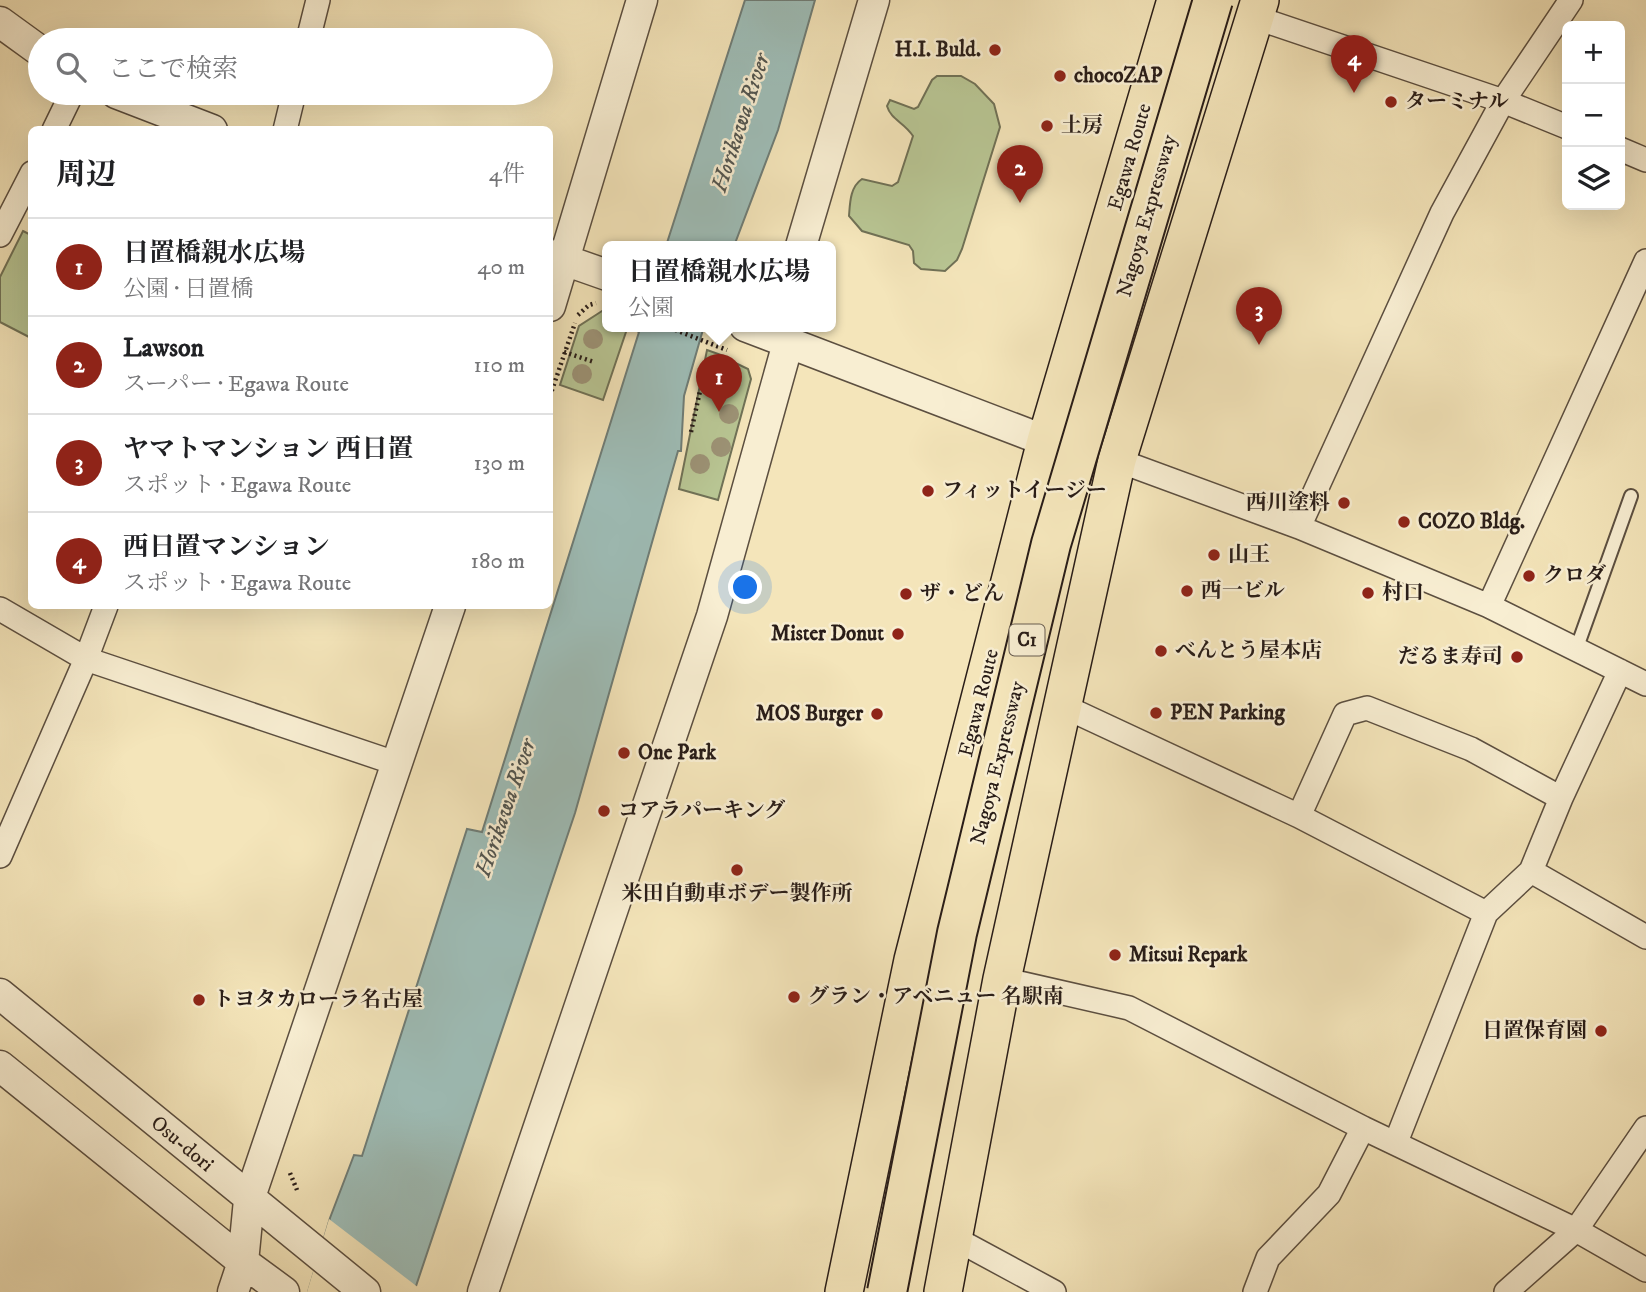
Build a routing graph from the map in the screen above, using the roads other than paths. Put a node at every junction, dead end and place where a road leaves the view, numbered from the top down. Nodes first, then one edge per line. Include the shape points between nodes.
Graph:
1 (318, 0) edge
2 (642, 0) edge
3 (874, 0) edge
4 (1176, 0) edge
5 (1213, 0) edge
6 (1571, 0) edge
7 (1257, 8) edge
8 (0, 22) edge
9 (311, 28) edge
10 (28, 42) edge
11 (1503, 101) junction
12 (66, 105) edge
13 (147, 105) edge
14 (291, 105) edge
15 (1562, 125) edge
16 (56, 126) edge
17 (202, 126) edge
18 (286, 126) edge
19 (1625, 151) edge
20 (1646, 160) edge
21 (28, 181) edge
22 (0, 235) edge
23 (802, 241) edge
24 (557, 258) edge
25 (1646, 261) edge
26 (553, 285) edge
27 (602, 287) edge
28 (780, 336) edge
29 (1046, 441) junction
30 (1117, 460) junction
31 (1631, 496) dead end
32 (1299, 527) junction
33 (1489, 606) junction
34 (0, 609) edge
35 (105, 609) edge
36 (449, 609) edge
37 (1576, 650) junction
38 (86, 659) junction
39 (1620, 671) junction
40 (1646, 684) edge
41 (1063, 706) junction
42 (398, 764) junction
43 (1561, 799) junction
44 (1300, 816) junction
45 (0, 856) edge
46 (1531, 871) junction
47 (1486, 913) junction
48 (1646, 937) edge
49 (1002, 979) junction
50 (0, 994) edge
51 (0, 1066) edge
52 (1363, 1128) junction
53 (1646, 1128) edge
54 (1396, 1142) junction
55 (249, 1200) junction
56 (1576, 1230) junction
57 (954, 1238) junction
58 (243, 1262) junction
59 (1646, 1270) edge
60 (233, 1292) edge
61 (284, 1292) edge
62 (365, 1292) edge
63 (484, 1292) edge
64 (844, 1292) edge
65 (887, 1292) edge
66 (943, 1292) edge
67 (1054, 1292) edge
68 (1255, 1292) edge
69 (1506, 1292) edge

1 - 9 street
2 - 24 street
3 - 23 street
4 - 29 main road, Egawa Route
5 - 65 highway, Nagoya Expressway / C1, bridge via 1051,544 957,933
6 - 11 street
7 - 11 street
7 - 30 main road
8 - 10 street
11 - 15 street
11 - 32 street via 1442,213
12 - 16 street
13 - 17 street
14 - 18 street
19 - 20 street
21 - 22 street
24 - 26 street
24 - 27 street
25 - 33 street
28 - 29 street
28 - 63 street via 712,616
29 - 30 street
29 - 64 main road, Egawa Route via 913,960
30 - 32 street
30 - 41 main road
31 - 37 lane
32 - 33 street
33 - 37 street
34 - 38 street
35 - 38 street
36 - 42 street
37 - 39 street
38 - 42 street
38 - 45 street
39 - 40 street
39 - 43 street
41 - 44 street
41 - 49 main road
42 - 55 street
43 - 44 street via 1471,749 1367,708 1345,714
43 - 46 street
44 - 47 street
46 - 47 street
46 - 48 street
47 - 54 street
49 - 52 street via 1129,1008
49 - 57 main road
50 - 55 street, Osu-dori
51 - 58 street
52 - 54 street
52 - 68 street via 1329,1194 1268,1258
53 - 56 street
54 - 56 street
55 - 58 street
55 - 62 street, Osu-dori
56 - 59 street
56 - 69 street
57 - 66 main road
57 - 67 street
58 - 60 street
58 - 61 street

